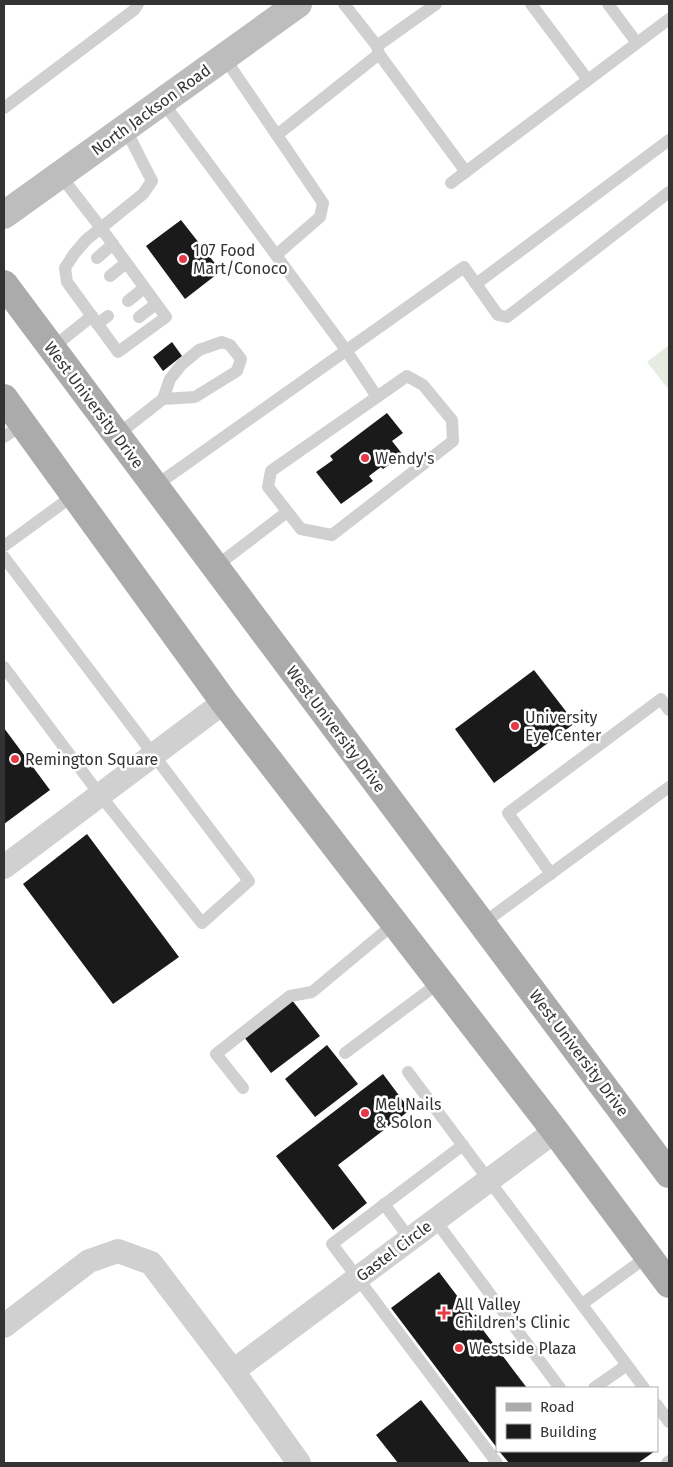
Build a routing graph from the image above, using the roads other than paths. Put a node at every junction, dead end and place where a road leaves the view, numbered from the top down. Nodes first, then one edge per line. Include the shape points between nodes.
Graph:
1 (138, 4) edge
2 (298, 4) edge
3 (344, 4) edge
4 (436, 4) edge
5 (531, 4) edge
6 (608, 4) edge
7 (669, 19) edge
8 (637, 43) junction
9 (378, 50) junction
10 (224, 58) junction
11 (588, 80) junction
12 (162, 101) junction
13 (4, 108) edge
14 (126, 128) junction
15 (277, 135) junction
16 (669, 140) edge
17 (466, 172) junction
18 (60, 175) junction
19 (451, 183) dead end
20 (669, 192) edge
21 (4, 216) edge
22 (101, 228) junction
23 (113, 244) junction
24 (276, 255) junction
25 (97, 258) dead end
26 (126, 263) junction
27 (110, 276) dead end
28 (4, 284) edge
29 (476, 284) junction
30 (144, 288) junction
31 (128, 301) dead end
32 (156, 304) junction
33 (108, 316) dead end
34 (139, 316) dead end
35 (95, 320) junction
36 (52, 348) junction
37 (346, 350) junction
38 (377, 397) junction
39 (4, 398) edge
40 (164, 399) junction
41 (13, 431) edge
42 (117, 435) junction
43 (155, 486) junction
44 (74, 495) junction
45 (287, 512) junction
46 (4, 546) edge
47 (4, 558) edge
48 (215, 566) junction
49 (4, 667) edge
50 (224, 702) junction
51 (669, 710) edge
52 (154, 755) junction
53 (669, 787) edge
54 (100, 795) junction
55 (4, 868) edge
56 (551, 874) junction
57 (395, 923) junction
58 (482, 924) junction
59 (440, 982) junction
60 (345, 1053) dead end
61 (408, 1072) dead end
62 (243, 1088) dead end
63 (555, 1131) junction
64 (463, 1146) junction
65 (669, 1174) edge
66 (489, 1180) junction
67 (384, 1204) junction
68 (434, 1220) junction
69 (410, 1239) junction
70 (648, 1256) junction
71 (357, 1278) junction
72 (669, 1284) edge
73 (582, 1304) junction
74 (4, 1326) edge
75 (627, 1365) junction
76 (233, 1371) junction
77 (559, 1387) edge
78 (595, 1387) edge
79 (643, 1387) edge
80 (658, 1406) edge
81 (669, 1422) edge
82 (299, 1463) edge
83 (497, 1463) edge

1 - 13 lane
2 - 10 main road, North Jackson Road
3 - 9 lane
4 - 9 lane
5 - 11 lane
6 - 8 lane
7 - 8 lane
8 - 11 lane
9 - 15 lane
9 - 17 lane
10 - 12 main road, North Jackson Road
10 - 15 lane
11 - 17 lane
12 - 14 main road, North Jackson Road
12 - 24 lane
14 - 18 main road, North Jackson Road
14 - 22 lane via 152,181 143,194
15 - 24 lane via 323,203 320,217
16 - 29 lane
17 - 19 lane
18 - 21 main road, North Jackson Road
18 - 22 lane
20 - 29 lane via 507,317 498,315
22 - 23 lane
22 - 35 lane via 86,240 66,268 85,296
23 - 25 lane
23 - 26 lane
24 - 37 lane
26 - 27 lane
26 - 30 lane
28 - 36 main road, West University Drive
29 - 37 lane via 464,267
30 - 31 lane
30 - 32 lane
32 - 34 lane
32 - 35 lane via 166,317 118,352 113,335
33 - 35 lane
35 - 36 lane
36 - 42 main road, West University Drive
37 - 38 lane
37 - 43 lane
38 - 45 lane via 271,471 268,487
38 - 45 lane via 407,376 423,385 452,420 452,441 332,535 301,529
39 - 41 main road
40 - 40 lane via 170,379 198,350 222,342 230,345 241,359 237,371 195,397
40 - 42 lane
41 - 44 main road
42 - 43 main road, West University Drive
43 - 48 main road, West University Drive
44 - 46 lane
44 - 50 main road
45 - 48 lane
47 - 52 lane
48 - 58 main road, West University Drive
49 - 54 lane
50 - 52 street
50 - 57 main road
51 - 56 lane via 661,699 508,813
52 - 54 street
52 - 54 lane via 250,881 202,923
53 - 56 lane
54 - 55 street
56 - 58 lane
57 - 59 main road
57 - 62 lane via 312,992 290,996 216,1054
58 - 65 main road, West University Drive
59 - 60 lane
59 - 63 main road
61 - 64 lane
63 - 66 street, Gastel Circle
63 - 70 main road
64 - 66 lane
64 - 67 lane
66 - 68 street, Gastel Circle
66 - 73 lane
67 - 69 lane
67 - 71 lane via 332,1244
68 - 69 street, Gastel Circle
68 - 77 lane
69 - 71 street, Gastel Circle
70 - 72 main road
70 - 73 lane
71 - 76 street, Gastel Circle
71 - 83 lane
73 - 75 lane
74 - 76 street via 89,1261 118,1251 151,1263
75 - 78 lane
75 - 79 lane
76 - 82 street
80 - 81 lane

